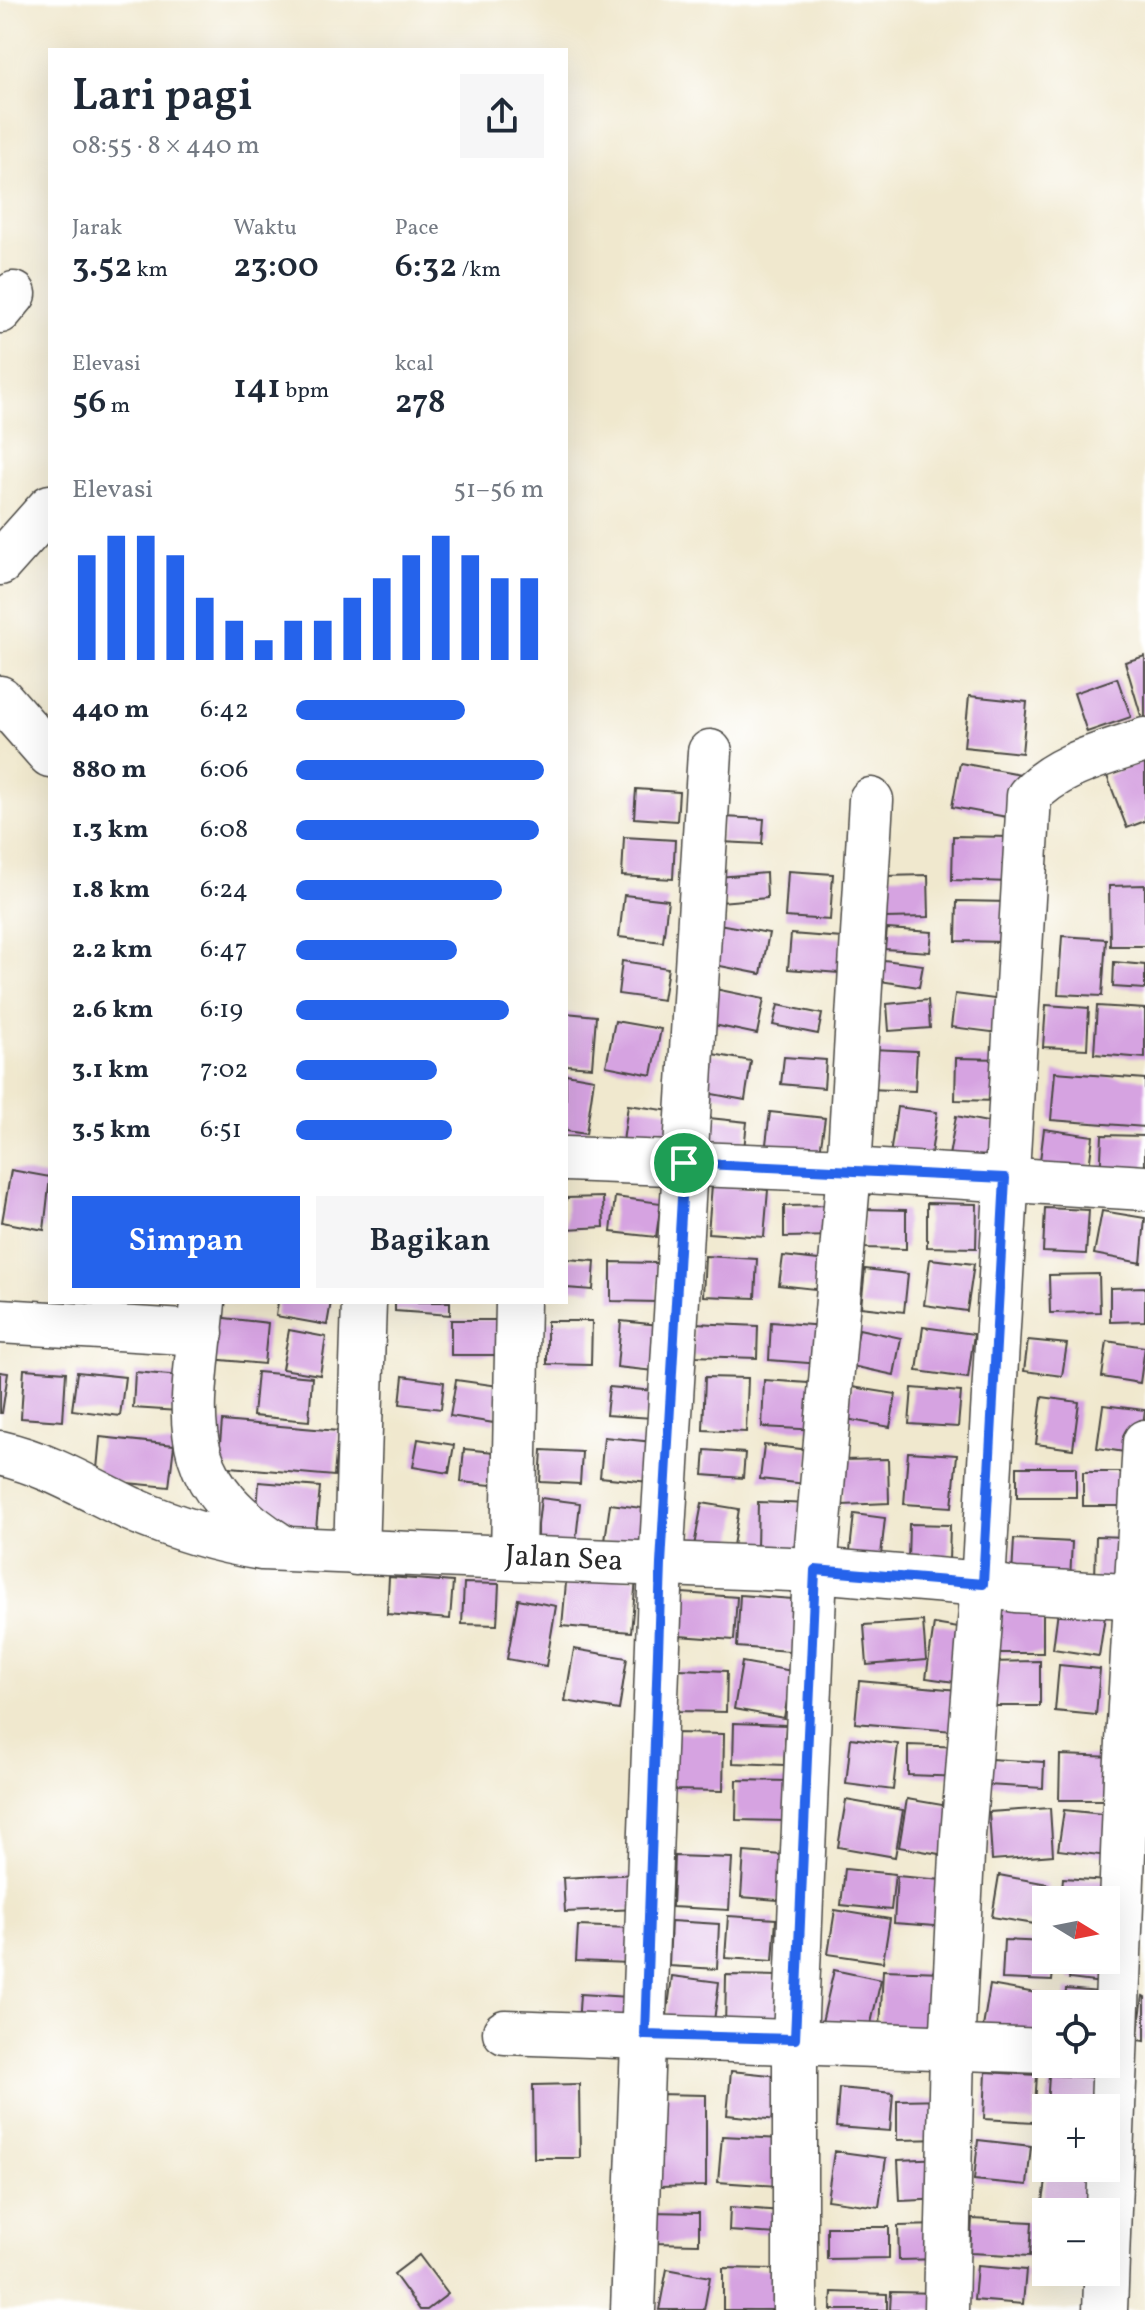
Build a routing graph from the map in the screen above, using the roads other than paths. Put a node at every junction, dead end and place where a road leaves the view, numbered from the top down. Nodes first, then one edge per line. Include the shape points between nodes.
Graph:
1 (48, 509) edge
2 (0, 563) edge
3 (0, 698) edge
4 (1145, 740) edge
5 (48, 750) edge
6 (710, 752) dead end
7 (871, 800) dead end
8 (568, 1159) edge
9 (684, 1163) junction
10 (849, 1170) junction
11 (1005, 1178) junction
12 (1145, 1188) edge
13 (364, 1304) edge
14 (518, 1304) edge
15 (202, 1318) edge
16 (0, 1321) edge
17 (1145, 1442) edge
18 (0, 1453) edge
19 (288, 1550) junction
20 (356, 1553) junction
21 (513, 1556) junction
22 (661, 1564) junction
23 (815, 1570) junction
24 (983, 1584) junction
25 (1140, 1597) edge
26 (505, 2032) dead end
27 (645, 2035) junction
28 (795, 2039) junction
29 (952, 2049) junction
30 (1032, 2051) edge
31 (1122, 2053) edge
32 (633, 2310) edge
33 (795, 2310) edge
34 (946, 2310) edge
35 (1105, 2310) edge

1 - 2 street
3 - 5 street
4 - 11 street via 1065,768 1029,796
6 - 9 street
7 - 10 street
8 - 9 street
9 - 10 street
9 - 22 street
10 - 11 street
10 - 23 street
11 - 12 street
11 - 24 street
13 - 20 street
14 - 21 street
15 - 16 street
15 - 19 street via 193,1423 200,1465 242,1519
17 - 25 street
18 - 19 street, Jalan Sea via 57,1470 134,1510 229,1543
19 - 20 street, Jalan Sea
20 - 21 street, Jalan Sea
21 - 22 street, Jalan Sea
22 - 23 street, Jalan Sea
22 - 27 street
23 - 24 street, Jalan Sea
23 - 28 street
24 - 25 street, Jalan Sea
24 - 29 street
25 - 31 street
26 - 27 street
27 - 28 street
27 - 32 street
28 - 29 street
28 - 33 street
29 - 30 street
29 - 34 street
31 - 35 street

